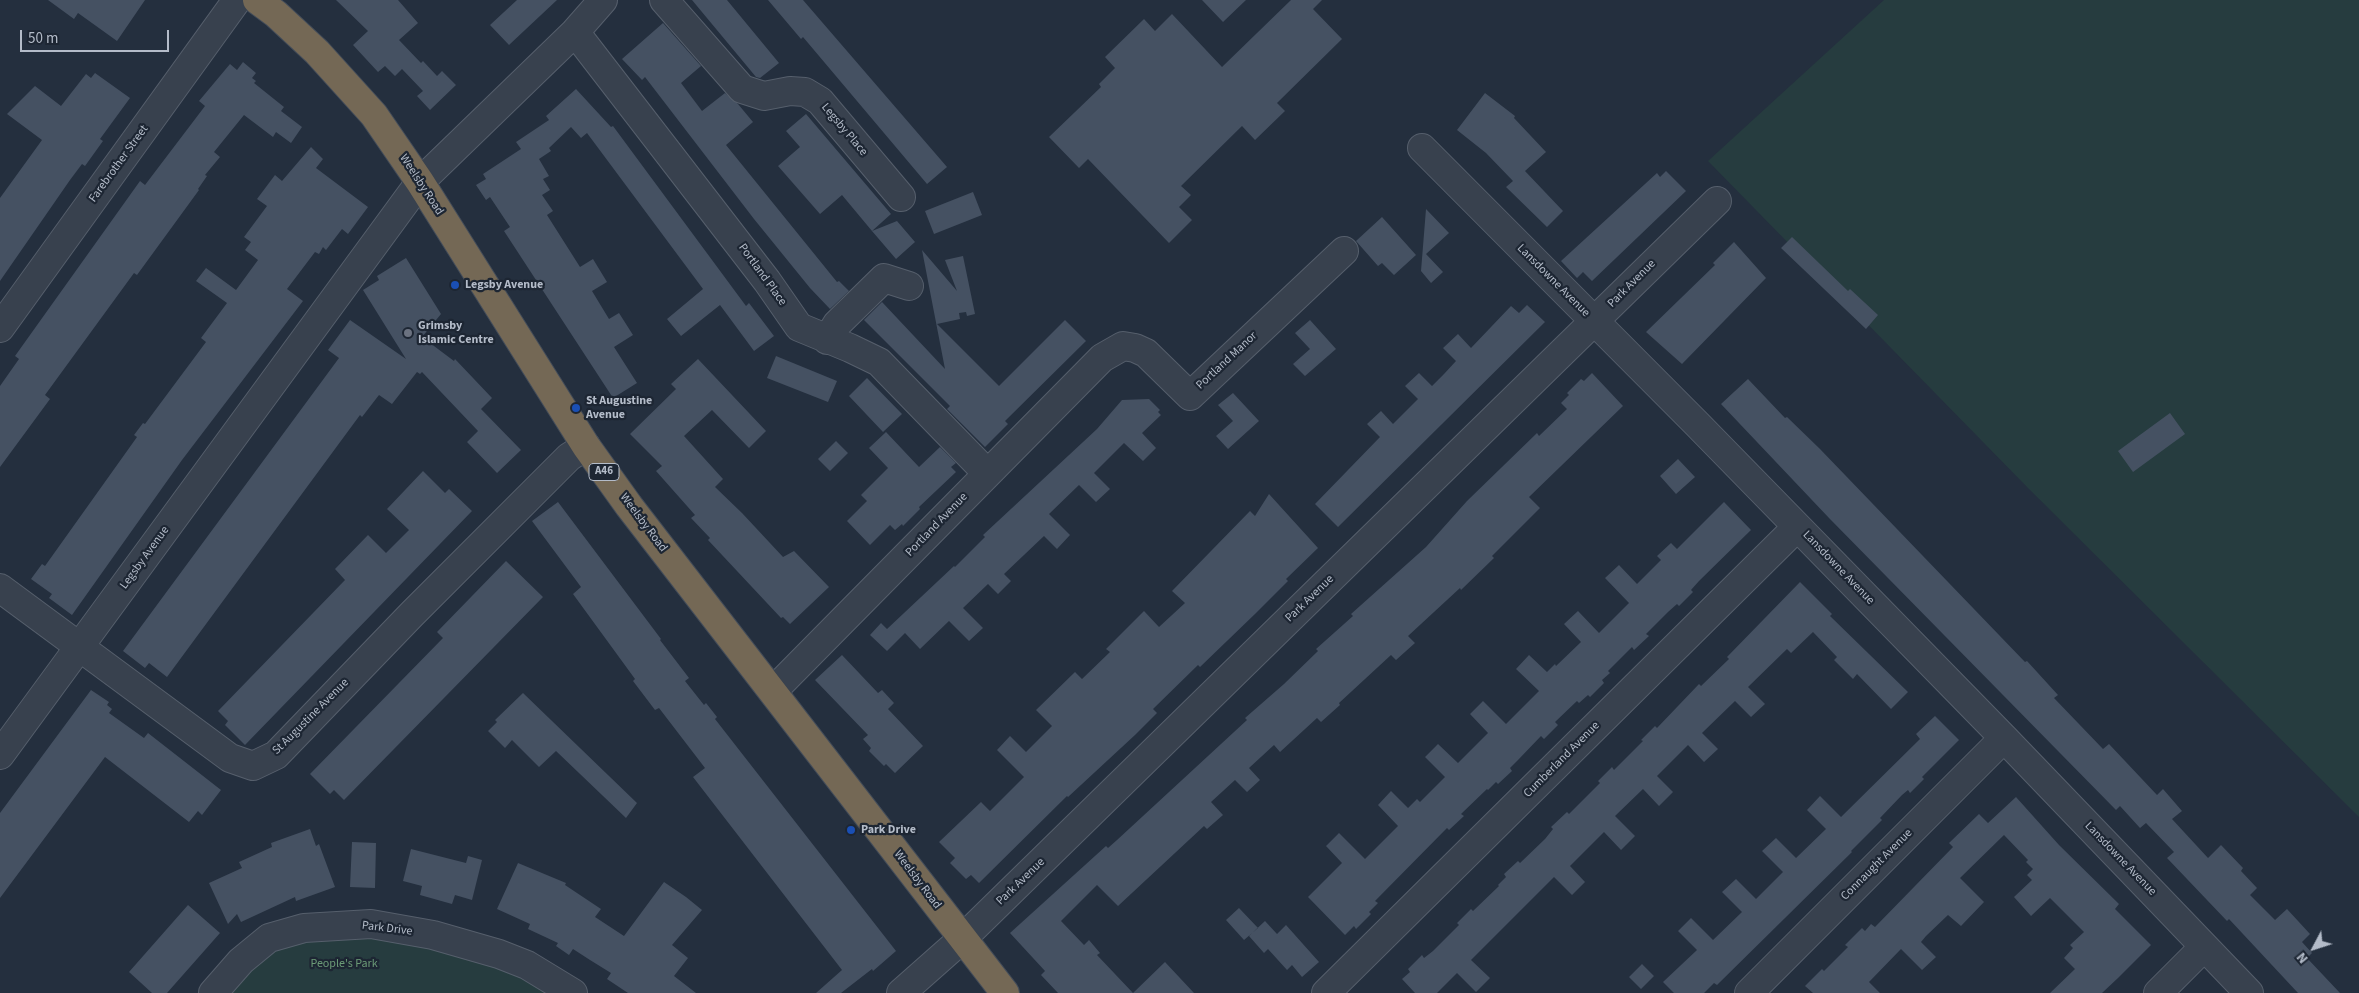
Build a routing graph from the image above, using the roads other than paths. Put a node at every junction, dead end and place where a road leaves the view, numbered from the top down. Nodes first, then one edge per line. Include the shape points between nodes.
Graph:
1 (237, 0) edge
2 (257, 0) edge
3 (603, 0) edge
4 (664, 0) edge
5 (575, 32) junction
6 (1422, 148) dead end
7 (420, 182) junction
8 (900, 197) dead end
9 (1717, 201) dead end
10 (1344, 251) dead end
11 (909, 286) dead end
12 (1593, 322) junction
13 (0, 328) edge
14 (827, 340) junction
15 (1102, 358) joint
16 (586, 446) junction
17 (988, 474) junction
18 (1797, 527) junction
19 (0, 588) edge
20 (80, 647) junction
21 (773, 691) junction
22 (2004, 738) junction
23 (0, 755) edge
24 (962, 939) junction
25 (2204, 947) junction
26 (213, 993) edge
27 (573, 993) edge
28 (901, 993) edge
29 (1005, 993) edge
30 (1326, 993) edge
31 (1749, 993) edge
32 (2158, 993) edge
33 (2249, 993) edge

1 - 13 street, Farebrother Street
2 - 7 highway, Weelsby Road / A46 via 317,52 374,115
3 - 5 street, Legsby Avenue
4 - 8 street, Legsby Place via 742,90 764,96 805,92 820,101
5 - 7 street, Legsby Avenue
5 - 14 street, Portland Place via 767,281 798,327
6 - 12 street, Lansdowne Avenue
7 - 16 highway, Weelsby Road / A46
7 - 20 street, Legsby Avenue
9 - 12 street, Park Avenue
10 - 15 street, Portland Manor via 1190,396 1146,353 1135,348 1123,346
11 - 14 street via 884,278 837,324
12 - 18 street, Lansdowne Avenue
12 - 24 street, Park Avenue
14 - 17 street, Portland Place via 879,362
15 - 17 street, Portland Avenue
16 - 20 street, St Augustine Avenue via 562,464 276,755 253,766 230,758
16 - 21 highway, Weelsby Road / A46
17 - 21 street, Portland Avenue
18 - 22 street, Lansdowne Avenue
18 - 30 street, Cumberland Avenue
19 - 20 street, St Augustine Avenue
20 - 23 street, Legsby Avenue
21 - 24 highway, Weelsby Road / A46
22 - 25 street, Lansdowne Avenue
22 - 31 street, Connaught Avenue
24 - 28 street, Park Avenue
24 - 29 highway, Weelsby Road / A46
25 - 32 street
25 - 33 street, Lansdowne Avenue
26 - 27 street, Park Drive via 241,961 269,938 304,928 371,924 433,935 499,954 527,965

